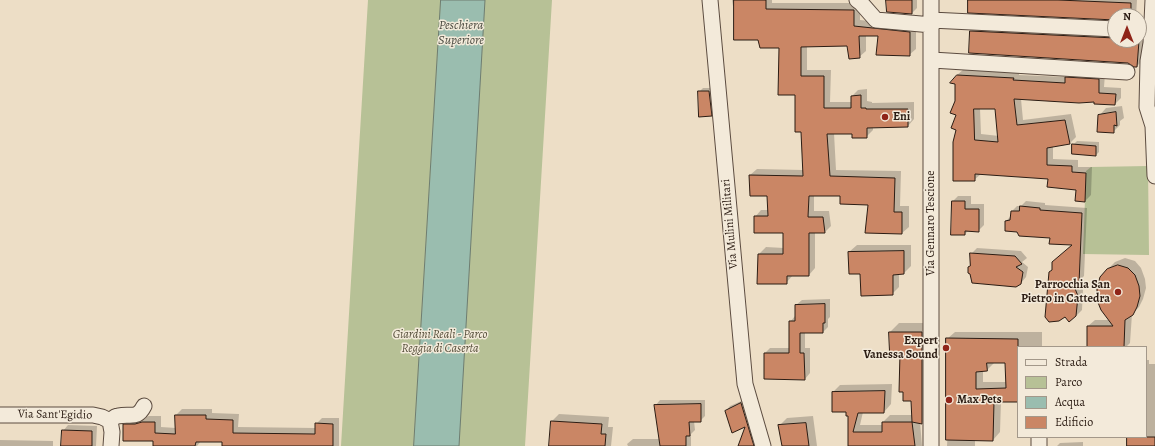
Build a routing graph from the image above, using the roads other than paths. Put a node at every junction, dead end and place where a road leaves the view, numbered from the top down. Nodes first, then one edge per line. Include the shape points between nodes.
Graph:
1 (710, 0) edge
2 (857, 0) edge
3 (931, 0) edge
4 (1152, 0) edge
5 (931, 22) junction
6 (1107, 29) edge
7 (932, 60) junction
8 (1127, 72) dead end
9 (1154, 126) edge
10 (1155, 176) edge
11 (144, 406) dead end
12 (0, 414) edge
13 (110, 421) junction
14 (111, 446) edge
15 (763, 446) edge
16 (931, 446) edge

1 - 15 street, Via Mulini Militari via 745,384
2 - 5 street via 876,20
3 - 5 street, Via Gennaro Tescione
4 - 9 street via 1147,107
5 - 6 street
5 - 7 street, Via Gennaro Tescione
7 - 8 street
7 - 16 street, Via Gennaro Tescione
9 - 10 street
11 - 13 street via 137,415 117,416
12 - 13 street, Via Sant'Egidio via 93,415
13 - 14 street

